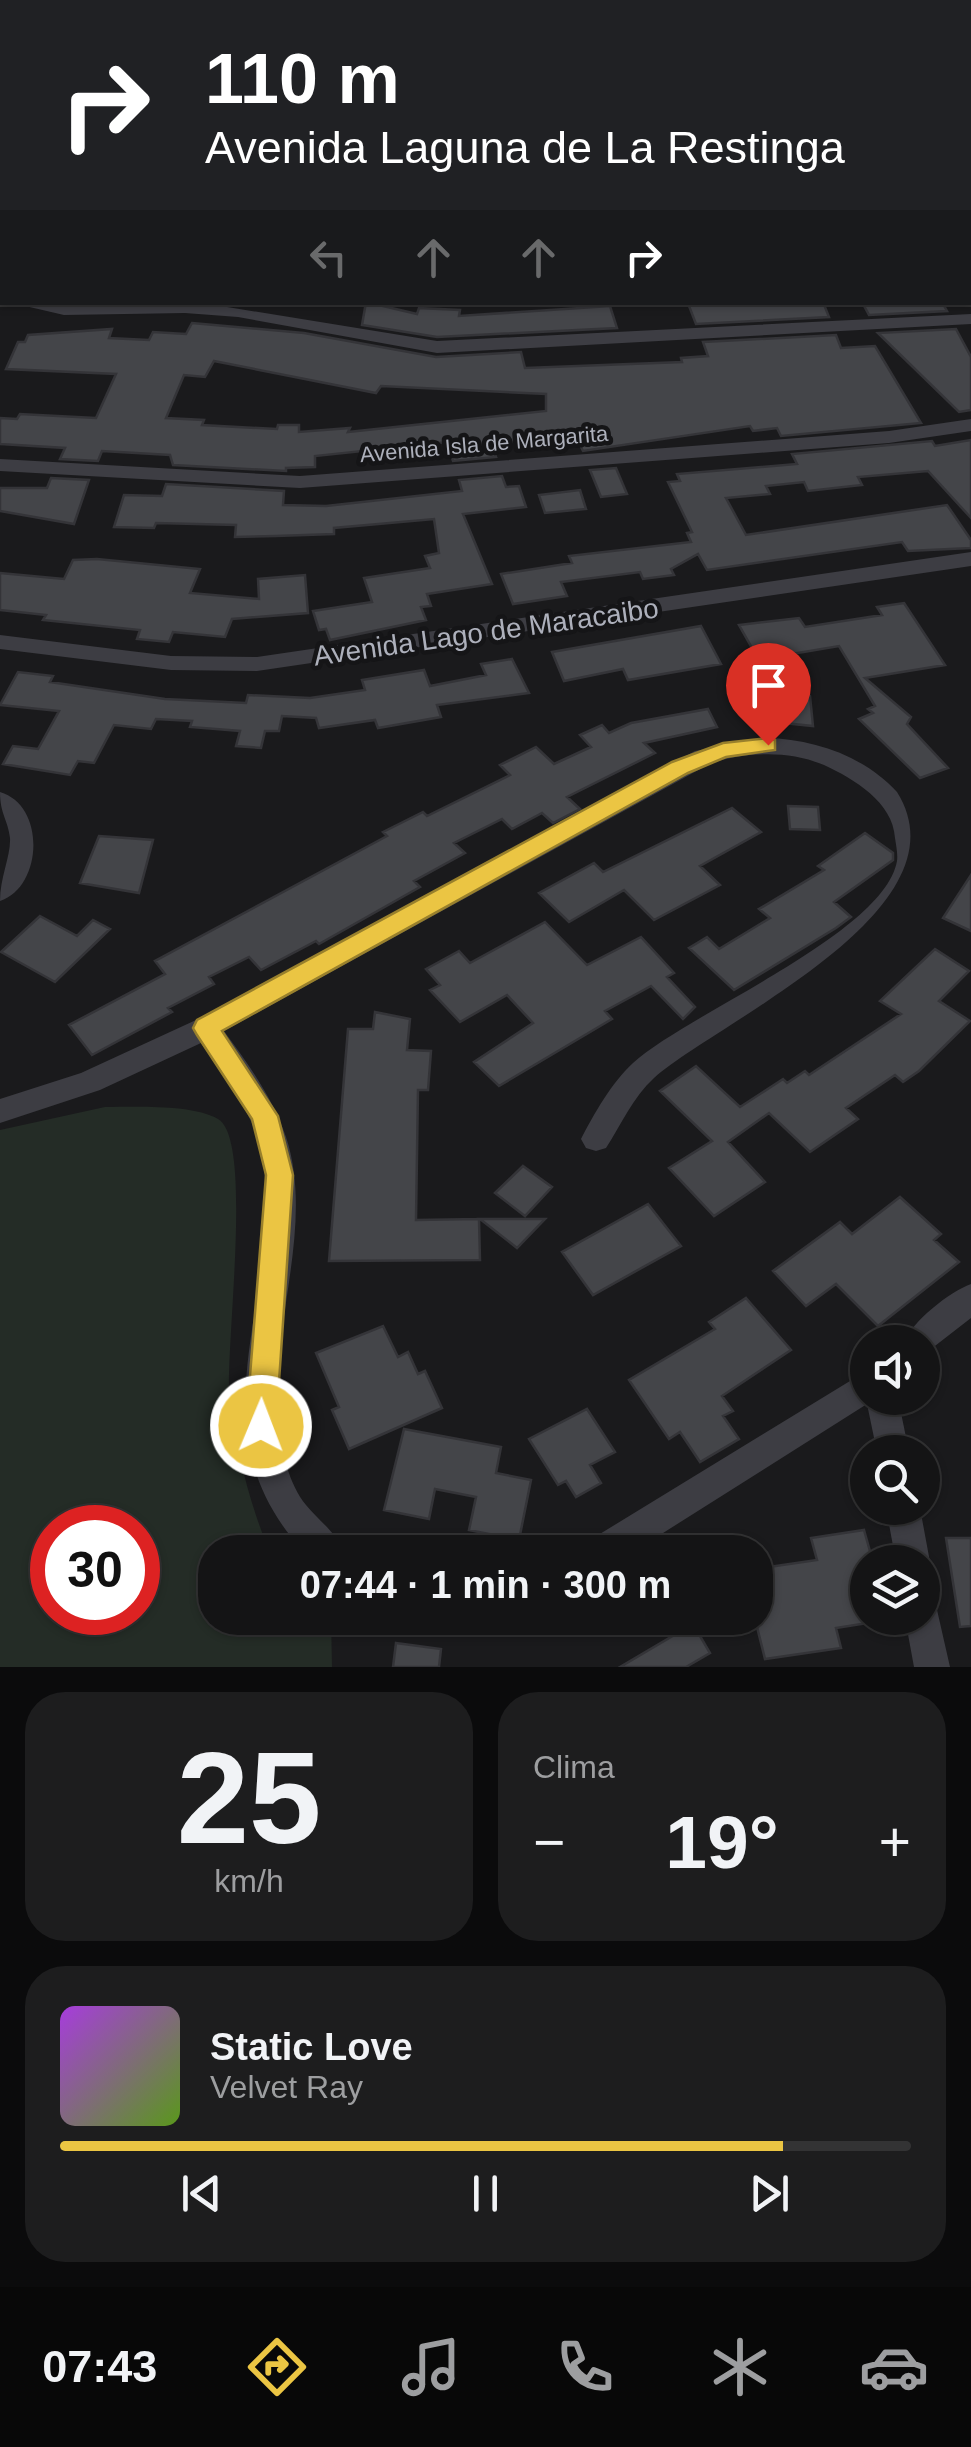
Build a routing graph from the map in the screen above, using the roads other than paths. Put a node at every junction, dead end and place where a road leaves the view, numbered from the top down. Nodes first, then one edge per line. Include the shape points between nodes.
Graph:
1 (32, 305) edge
2 (971, 319) edge
3 (971, 424) edge
4 (0, 465) edge
5 (971, 558) edge
6 (0, 642) edge
7 (0, 801) edge
8 (0, 891) edge
9 (206, 1028) junction
10 (0, 1111) edge
11 (596, 1139) dead end
12 (971, 1298) edge
13 (940, 1325) edge
14 (850, 1396) edge
15 (311, 1535) edge
16 (629, 1535) edge
17 (926, 1635) edge
18 (932, 1667) edge

1 - 2 street via 212,309 436,347
3 - 4 street, Avenida Isla de Margarita via 889,437 314,482
5 - 6 street, Avenida Lago de Maracaibo via 257,664 170,663
7 - 8 street via 24,830 18,868
9 - 10 street via 90,1082
9 - 11 street via 703,756 742,747 794,747 872,781 902,814 910,834 900,889 860,930 643,1071
9 - 15 street via 248,1085 274,1143 278,1204 261,1426 280,1491
12 - 13 street
14 - 16 street
17 - 18 street

